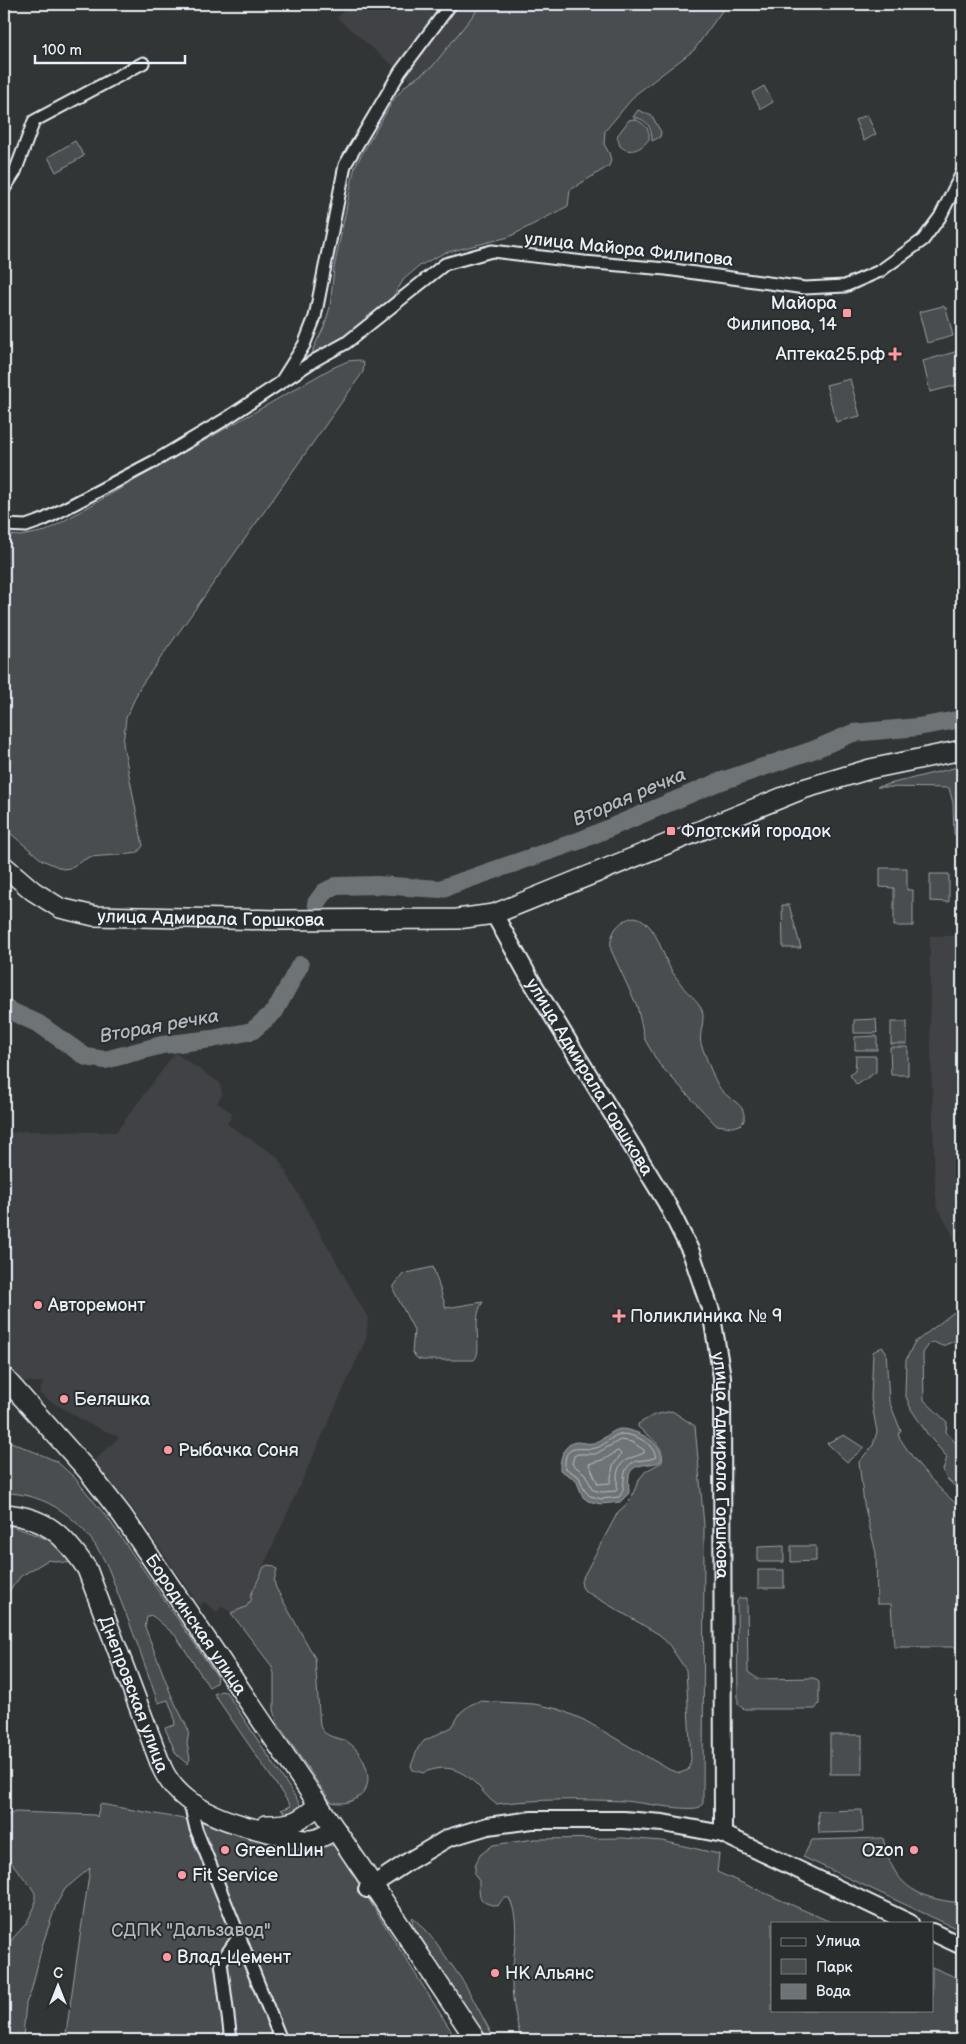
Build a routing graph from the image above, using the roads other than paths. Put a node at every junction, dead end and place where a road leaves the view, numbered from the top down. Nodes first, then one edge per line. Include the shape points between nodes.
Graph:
1 (451, 4) edge
2 (143, 64) dead end
3 (962, 173) edge
4 (4, 189) edge
5 (280, 383) junction
6 (4, 525) edge
7 (962, 750) edge
8 (7, 872) edge
9 (494, 914) junction
10 (4, 1377) edge
11 (4, 1386) edge
12 (4, 1504) edge
13 (4, 1514) edge
14 (196, 1802) junction
15 (316, 1807) junction
16 (332, 1831) junction
17 (723, 1834) junction
18 (370, 1887) junction
19 (908, 1922) edge
20 (934, 1933) edge
21 (240, 1934) junction
22 (962, 1946) edge
23 (232, 2040) edge
24 (281, 2040) edge
25 (466, 2040) edge
26 (476, 2040) edge

1 - 5 street via 400,72 345,165 315,318 304,345
2 - 4 street via 34,121 15,172
3 - 5 street, улица Майора Филипова via 940,217 923,240 880,271 845,286 805,288 666,269 492,251 445,264 346,343
5 - 6 street, улица Майора Филипова via 155,461 43,520 26,526
7 - 9 main road, улица Адмирала Горшкова via 870,769 803,789
8 - 9 main road, улица Адмирала Горшкова via 60,908 94,916 278,920 457,919
9 - 17 main road, улица Адмирала Горшкова via 666,1202 694,1260 711,1311 722,1387
10 - 15 main road, Бородинская улица via 122,1514
11 - 15 main road, Бородинская улица via 113,1513
12 - 14 main road, Днепровская улица via 33,1507 49,1513 81,1540 94,1560 169,1765
13 - 14 main road, Днепровская улица via 45,1523 73,1548 87,1569 166,1776 182,1795
14 - 15 main road, Днепровская улица via 244,1821 265,1825 287,1825
14 - 16 main road, Днепровская улица via 212,1814 242,1825 297,1839 309,1840
14 - 21 street via 192,1812 196,1829
15 - 16 main road, Бородинская улица
16 - 18 main road, Бородинская улица
17 - 18 main road via 663,1822 623,1820 532,1820 488,1826 448,1838
17 - 19 main road
18 - 25 main road
18 - 26 main road
20 - 22 main road
21 - 23 street via 221,1962
21 - 24 street

